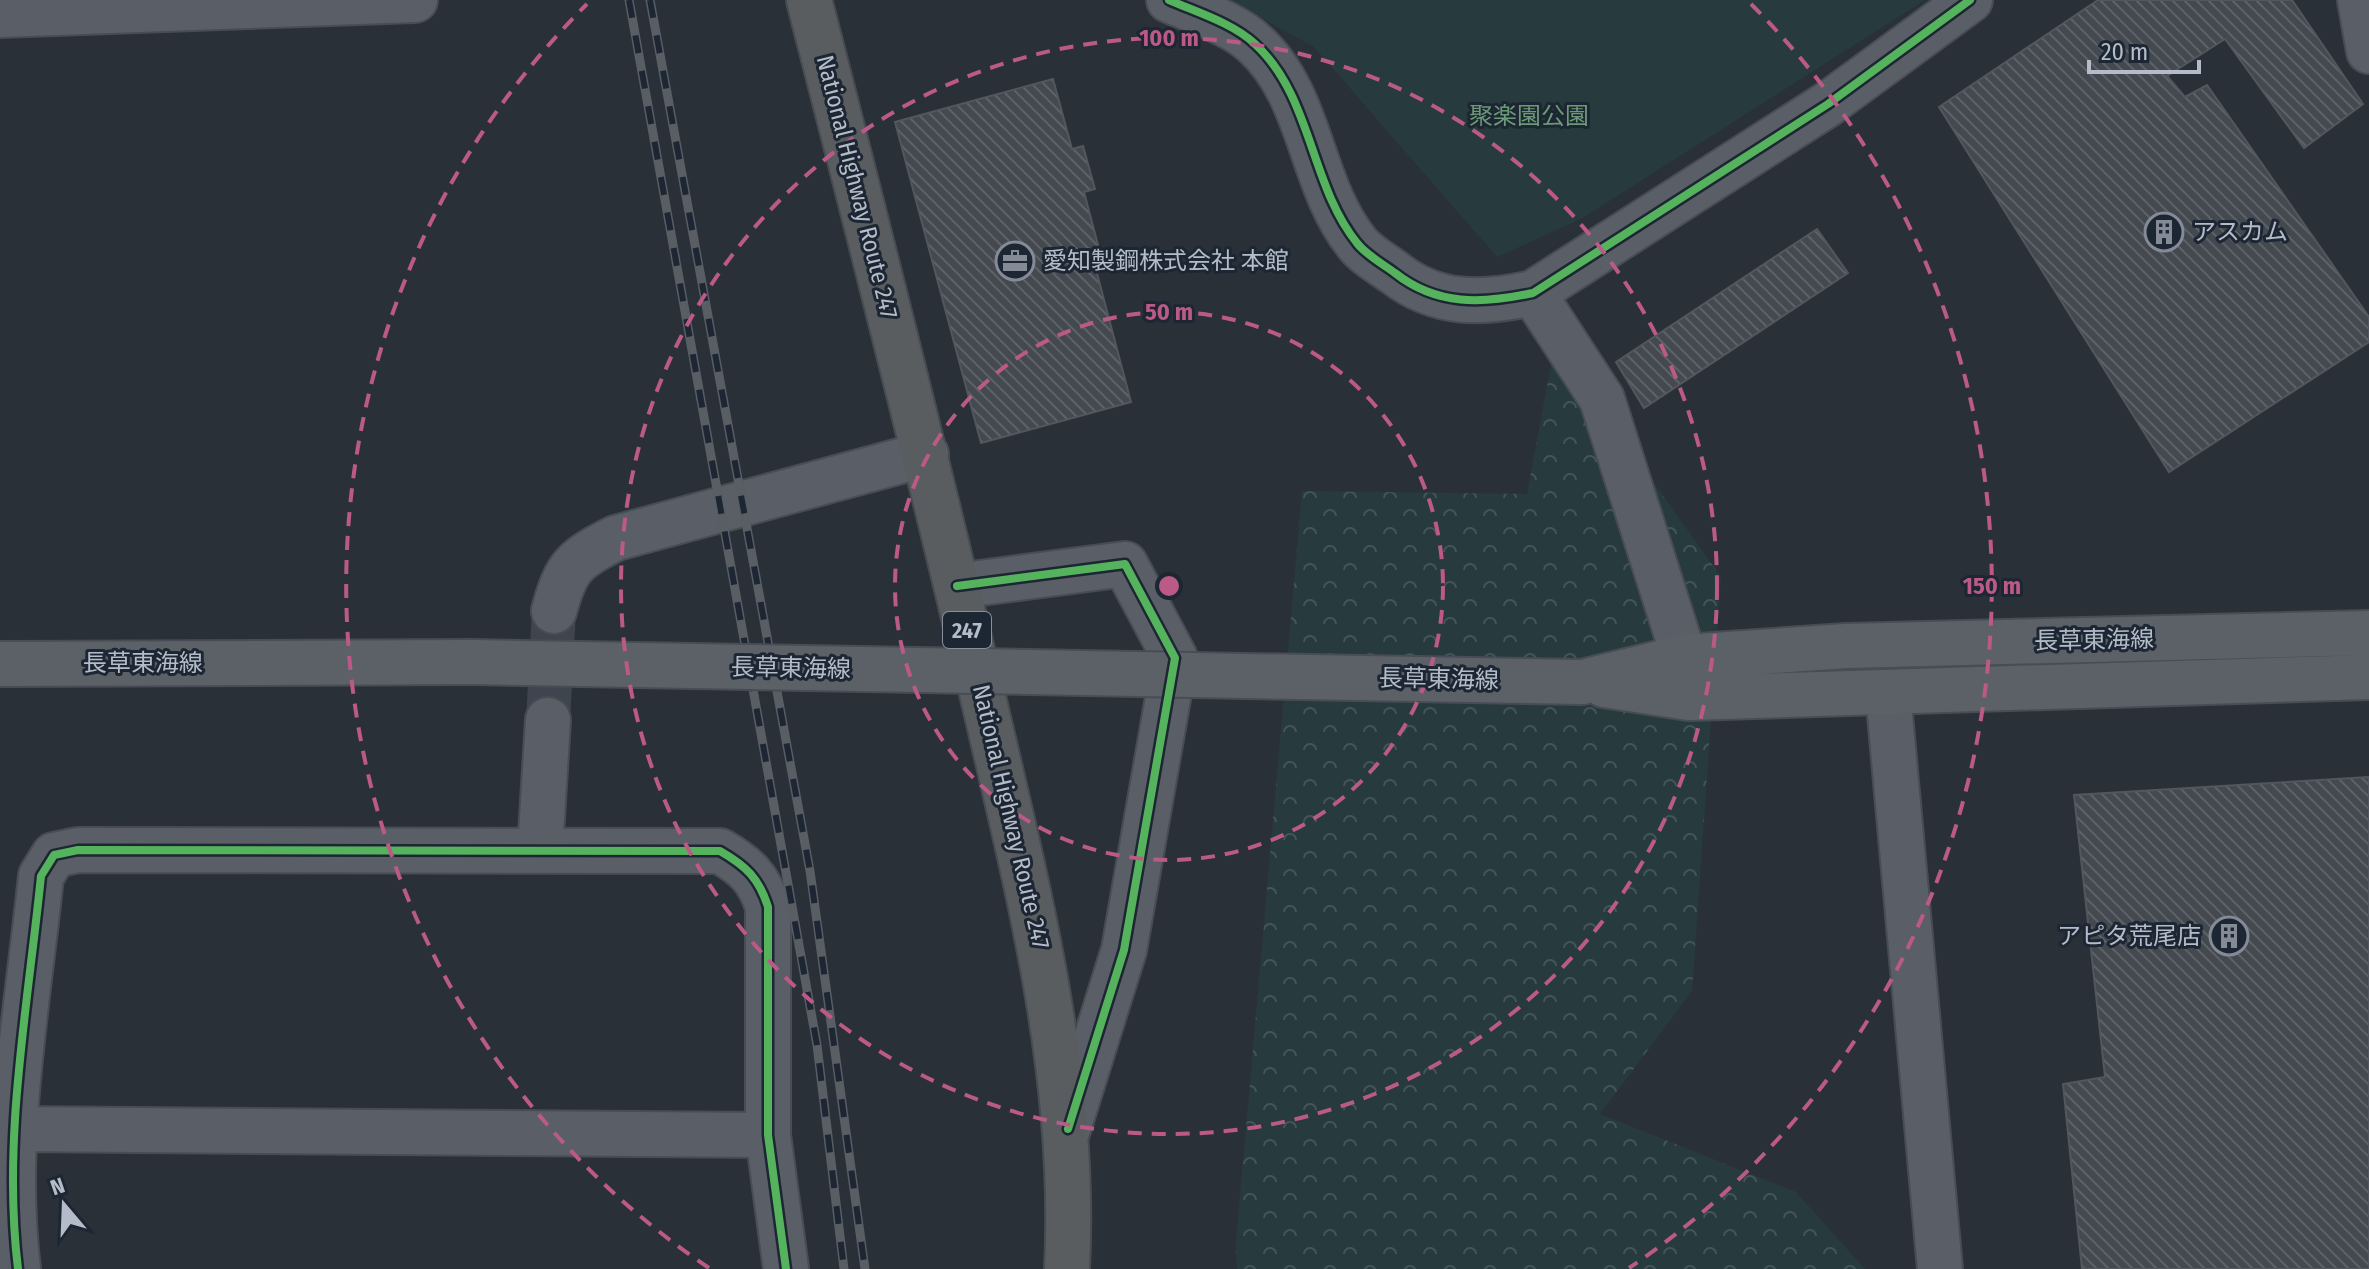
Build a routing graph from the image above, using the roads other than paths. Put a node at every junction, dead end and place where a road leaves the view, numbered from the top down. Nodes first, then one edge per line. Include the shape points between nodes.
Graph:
1 (415, 0) edge
2 (809, 0) edge
3 (1169, 0) edge
4 (1970, 0) edge
5 (2360, 0) edge
6 (0, 15) edge
7 (2369, 51) edge
8 (1533, 293) junction
9 (926, 454) junction
10 (957, 586) junction
11 (554, 611) tunnel mouth
12 (2369, 633) edge
13 (1684, 657) junction
14 (0, 664) edge
15 (2369, 677) edge
16 (1582, 682) junction
17 (1888, 693) junction
18 (548, 720) tunnel mouth
19 (540, 850) junction
20 (15, 1129) junction
21 (1068, 1129) junction
22 (768, 1135) junction
23 (6, 1215) edge
24 (18, 1269) edge
25 (786, 1269) edge
26 (1067, 1269) edge
27 (1940, 1269) edge

1 - 6 street
2 - 9 highway, National Highway Route 247 / 247
3 - 8 street via 1255,43 1287,85 1331,201 1357,244 1438,298 1491,302
4 - 8 street via 1828,104
5 - 7 street
8 - 13 street via 1602,399
9 - 10 highway, National Highway Route 247 / 247
9 - 11 street via 616,538 585,553 563,578
10 - 21 highway, National Highway Route 247 / 247 via 1043,955
10 - 21 street via 1125,564 1175,658 1124,950
12 - 13 main road, 長草東海線 via 1846,646
13 - 16 main road, 長草東海線
14 - 16 main road, 長草東海線, bridge via 472,662
15 - 17 main road, 長草東海線
16 - 17 main road, 長草東海線 via 1689,698
17 - 27 street
18 - 19 street
19 - 20 street via 78,850 54,855 41,876
19 - 22 street via 720,851 747,867 761,885 768,907
20 - 22 street
20 - 23 street
21 - 26 highway, National Highway Route 247 / 247
22 - 25 street
23 - 24 street

